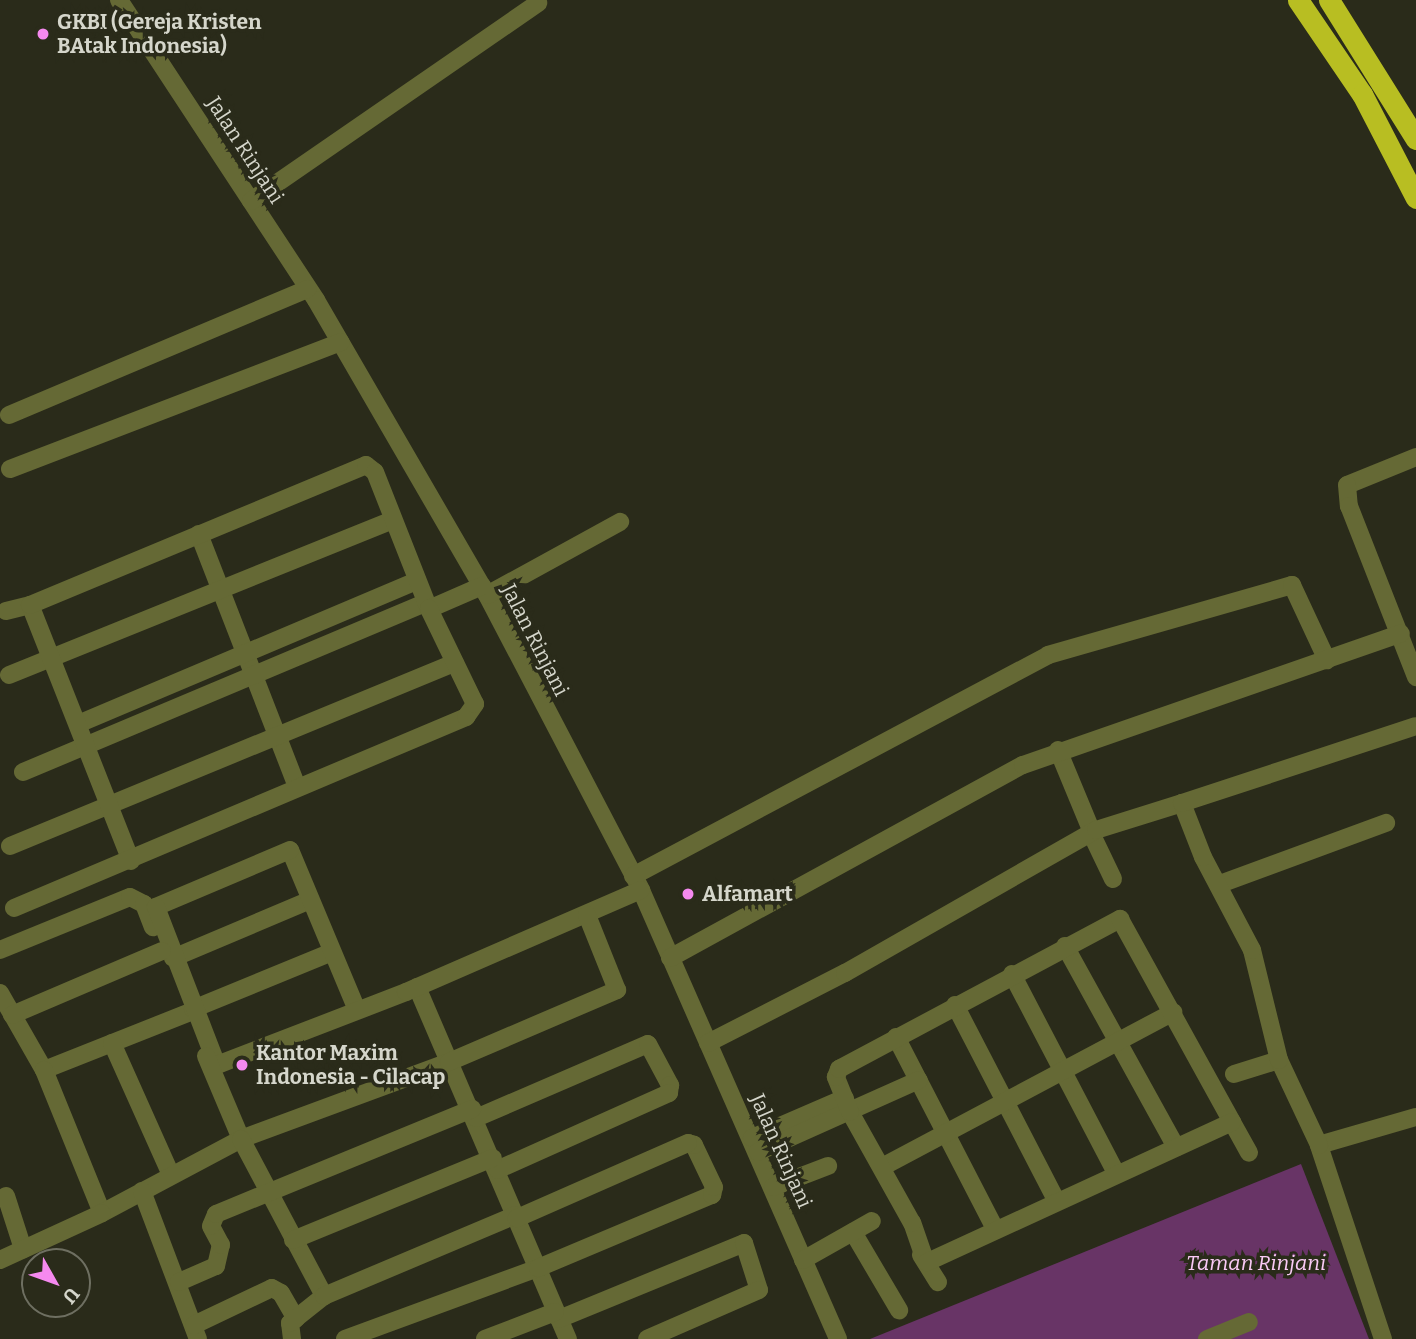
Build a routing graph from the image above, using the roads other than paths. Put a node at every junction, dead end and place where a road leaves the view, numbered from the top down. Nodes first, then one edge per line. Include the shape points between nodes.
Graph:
1 (119, 0) edge
2 (1298, 0) edge
3 (1329, 0) edge
4 (538, 3) dead end
5 (1416, 139) edge
6 (1415, 195) edge
7 (251, 201) junction
8 (308, 289) junction
9 (340, 342) junction
10 (9, 415) dead end
11 (1416, 457) edge
12 (10, 469) dead end
13 (390, 521) junction
14 (620, 522) dead end
15 (199, 534) junction
16 (417, 581) junction
17 (220, 589) junction
18 (484, 591) junction
19 (30, 605) junction
20 (427, 606) junction
21 (6, 611) dead end
22 (1401, 633) junction
23 (247, 654) junction
24 (52, 659) junction
25 (1327, 660) junction
26 (455, 663) junction
27 (9, 675) dead end
28 (256, 676) junction
29 (1416, 677) edge
30 (78, 724) junction
31 (1416, 726) edge
32 (279, 736) junction
33 (86, 746) junction
34 (1058, 750) junction
35 (23, 772) dead end
36 (297, 787) junction
37 (1182, 803) junction
38 (109, 805) junction
39 (1386, 823) dead end
40 (1091, 833) junction
41 (10, 846) dead end
42 (131, 861) junction
43 (1113, 879) dead end
44 (637, 883) junction
45 (1220, 884) junction
46 (310, 900) junction
47 (13, 908) dead end
48 (587, 915) junction
49 (1065, 946) junction
50 (0, 950) edge
51 (332, 952) junction
52 (168, 954) junction
53 (670, 958) junction
54 (1012, 974) junction
55 (417, 987) junction
56 (0, 993) edge
57 (955, 1005) junction
58 (358, 1010) junction
59 (191, 1011) junction
60 (1173, 1012) junction
61 (12, 1015) junction
62 (896, 1037) junction
63 (112, 1043) junction
64 (708, 1043) junction
65 (1118, 1043) junction
66 (1279, 1060) junction
67 (449, 1062) junction
68 (44, 1070) junction
69 (1063, 1072) junction
70 (1234, 1074) dead end
71 (919, 1080) junction
72 (1005, 1103) junction
73 (848, 1105) junction
74 (474, 1114) junction
75 (1416, 1116) edge
76 (1232, 1122) junction
77 (946, 1133) junction
78 (241, 1139) junction
79 (755, 1145) junction
80 (1319, 1146) junction
81 (1176, 1147) junction
82 (1249, 1153) dead end
83 (495, 1164) junction
84 (828, 1166) dead end
85 (882, 1167) junction
86 (1116, 1173) junction
87 (171, 1175) junction
88 (773, 1187) junction
89 (267, 1190) junction
90 (142, 1191) junction
91 (6, 1196) dead end
92 (1056, 1200) junction
93 (102, 1213) junction
94 (517, 1217) junction
95 (872, 1221) dead end
96 (995, 1229) junction
97 (853, 1231) junction
98 (293, 1240) junction
99 (23, 1248) edge
100 (25, 1248) edge
101 (21, 1250) edge
102 (925, 1259) junction
103 (0, 1260) edge
104 (803, 1260) junction
105 (538, 1268) junction
106 (179, 1282) junction
107 (938, 1282) dead end
108 (324, 1296) junction
109 (899, 1310) dead end
110 (557, 1315) junction
111 (296, 1319) junction
112 (1249, 1322) dead end
113 (196, 1332) edge
114 (292, 1339) edge
115 (345, 1339) edge
116 (485, 1339) edge
117 (568, 1339) edge
118 (647, 1339) edge
119 (838, 1339) edge
120 (1207, 1339) edge
121 (1383, 1339) edge

1 - 7 street, Jalan Rinjani
2 - 6 highway via 1362,94
3 - 5 highway
4 - 7 street
7 - 8 street, Jalan Rinjani
8 - 9 street, Jalan Rinjani
8 - 10 street
9 - 12 street
9 - 18 street, Jalan Rinjani
11 - 22 street via 1347,485 1349,506
13 - 15 street via 374,472 366,465
13 - 16 street
13 - 17 street
14 - 18 street
15 - 17 street
15 - 19 street
16 - 20 street
16 - 23 street
17 - 23 street
17 - 24 street
18 - 20 street
18 - 44 street, Jalan Rinjani
19 - 21 street
19 - 24 street
20 - 26 street
20 - 28 street
22 - 25 street
22 - 29 street
23 - 28 street
23 - 30 street
24 - 27 street
24 - 30 street
25 - 34 street
25 - 44 street via 1292,585 1048,655
26 - 32 street
26 - 36 street via 475,704 466,717
28 - 32 street
28 - 33 street
30 - 33 street
31 - 37 street
32 - 36 street
32 - 38 street
33 - 35 street
33 - 38 street
34 - 40 street
34 - 53 street
36 - 42 street
37 - 40 street
37 - 45 street
38 - 41 street
38 - 42 street
39 - 45 street
40 - 43 street
40 - 64 street via 845,973
42 - 47 street
44 - 48 street
44 - 53 street, Jalan Rinjani
45 - 66 street via 1252,950
46 - 51 street
46 - 52 street
46 - 52 street via 294,855 283,849 156,907
48 - 55 street
48 - 67 street via 617,990
49 - 54 street
49 - 60 street via 1120,919
49 - 65 street
50 - 52 street via 130,897 144,904
51 - 58 street
51 - 59 street
52 - 59 street
52 - 61 street
53 - 64 street, Jalan Rinjani
54 - 57 street
54 - 69 street
55 - 58 street
55 - 67 street
56 - 61 street
57 - 62 street
57 - 72 street
58 - 59 street via 216,1065
59 - 63 street
59 - 78 street
60 - 65 street
60 - 76 street
61 - 68 street
62 - 71 street
62 - 73 street via 839,1069 836,1077
63 - 68 street
63 - 87 street
64 - 79 street, Jalan Rinjani
65 - 69 street
65 - 81 street
66 - 70 street
66 - 80 street
67 - 74 street
67 - 78 street
68 - 93 street
69 - 72 street
69 - 86 street
71 - 73 street
71 - 77 street
72 - 77 street
72 - 92 street
73 - 79 street
73 - 85 street
74 - 83 street
74 - 83 street via 648,1044 670,1085 669,1093
74 - 89 street
75 - 80 street
76 - 81 street
76 - 82 street
77 - 85 street
77 - 96 street
78 - 87 street
78 - 89 street
79 - 88 street, Jalan Rinjani
80 - 121 street
81 - 86 street
83 - 94 street
83 - 98 street
84 - 88 street
85 - 102 street via 904,1217 923,1246
86 - 92 street
87 - 90 street
88 - 104 street, Jalan Rinjani
89 - 98 street
89 - 106 street via 213,1217 221,1245 217,1264
90 - 93 street
90 - 106 street
91 - 99 street
92 - 96 street
93 - 100 street
94 - 105 street
94 - 105 street via 688,1143 694,1145 713,1184 712,1195
94 - 108 street
95 - 97 street
96 - 102 street
97 - 104 street
97 - 109 street
98 - 108 street
101 - 103 street
102 - 107 street
104 - 119 street, Jalan Rinjani
105 - 110 street
105 - 115 street
106 - 113 street
108 - 111 street
110 - 116 street
110 - 117 street
110 - 118 street via 744,1242 759,1290
111 - 113 street via 272,1288
111 - 114 street via 288,1328
112 - 120 street

